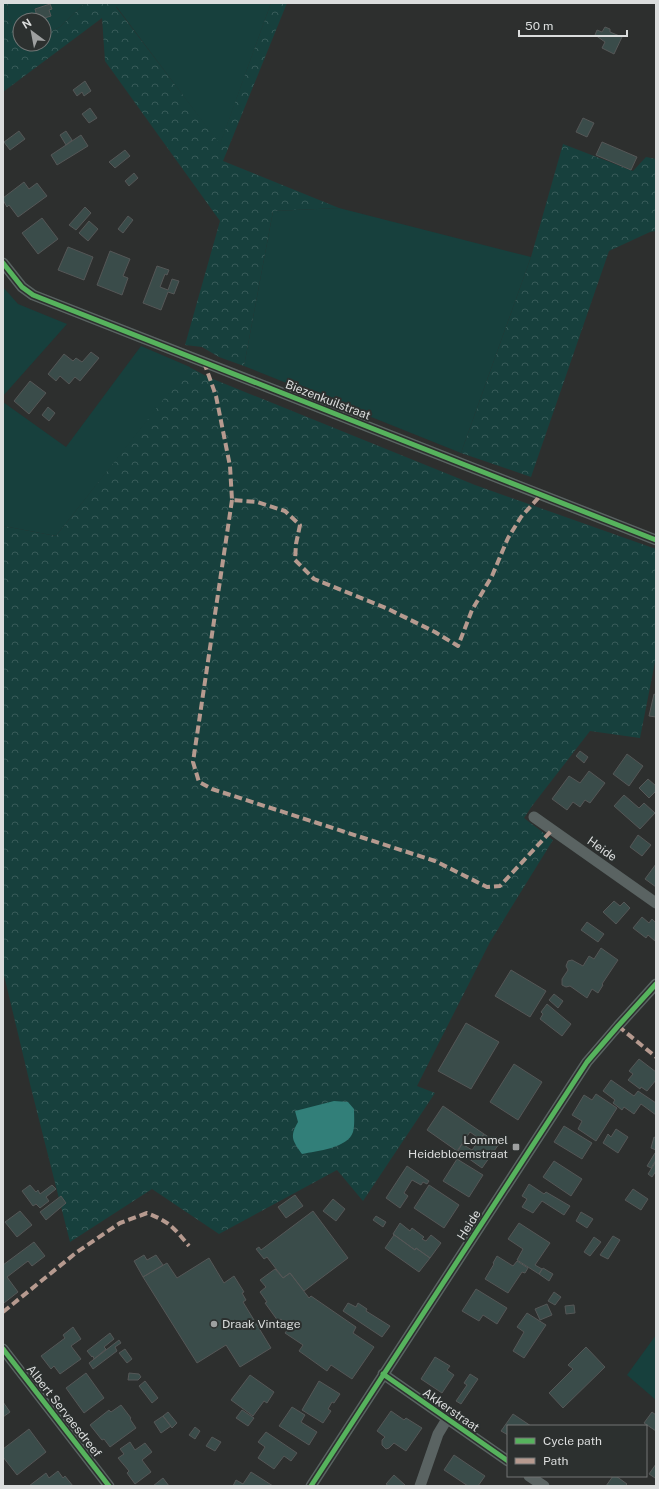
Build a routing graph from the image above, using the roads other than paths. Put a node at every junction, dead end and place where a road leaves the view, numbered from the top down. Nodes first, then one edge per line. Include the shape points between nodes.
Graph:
1 (3, 263) edge
2 (656, 540) edge
3 (534, 817) dead end
4 (656, 903) edge
5 (656, 984) edge
6 (3, 1349) edge
7 (383, 1374) junction
8 (448, 1419) junction
9 (507, 1460) edge
10 (530, 1477) edge
11 (109, 1486) edge
12 (311, 1486) edge
13 (420, 1486) edge
14 (544, 1486) edge

1 - 2 street, Biezenkuilstraat via 22,287 33,295
3 - 4 street, Heide
5 - 7 street, Heide via 587,1062
6 - 11 street, Albert Servaesdreef
7 - 8 street, Akkerstraat
7 - 12 street, Heide
8 - 9 street, Akkerstraat
8 - 13 street via 438,1434
10 - 14 street

